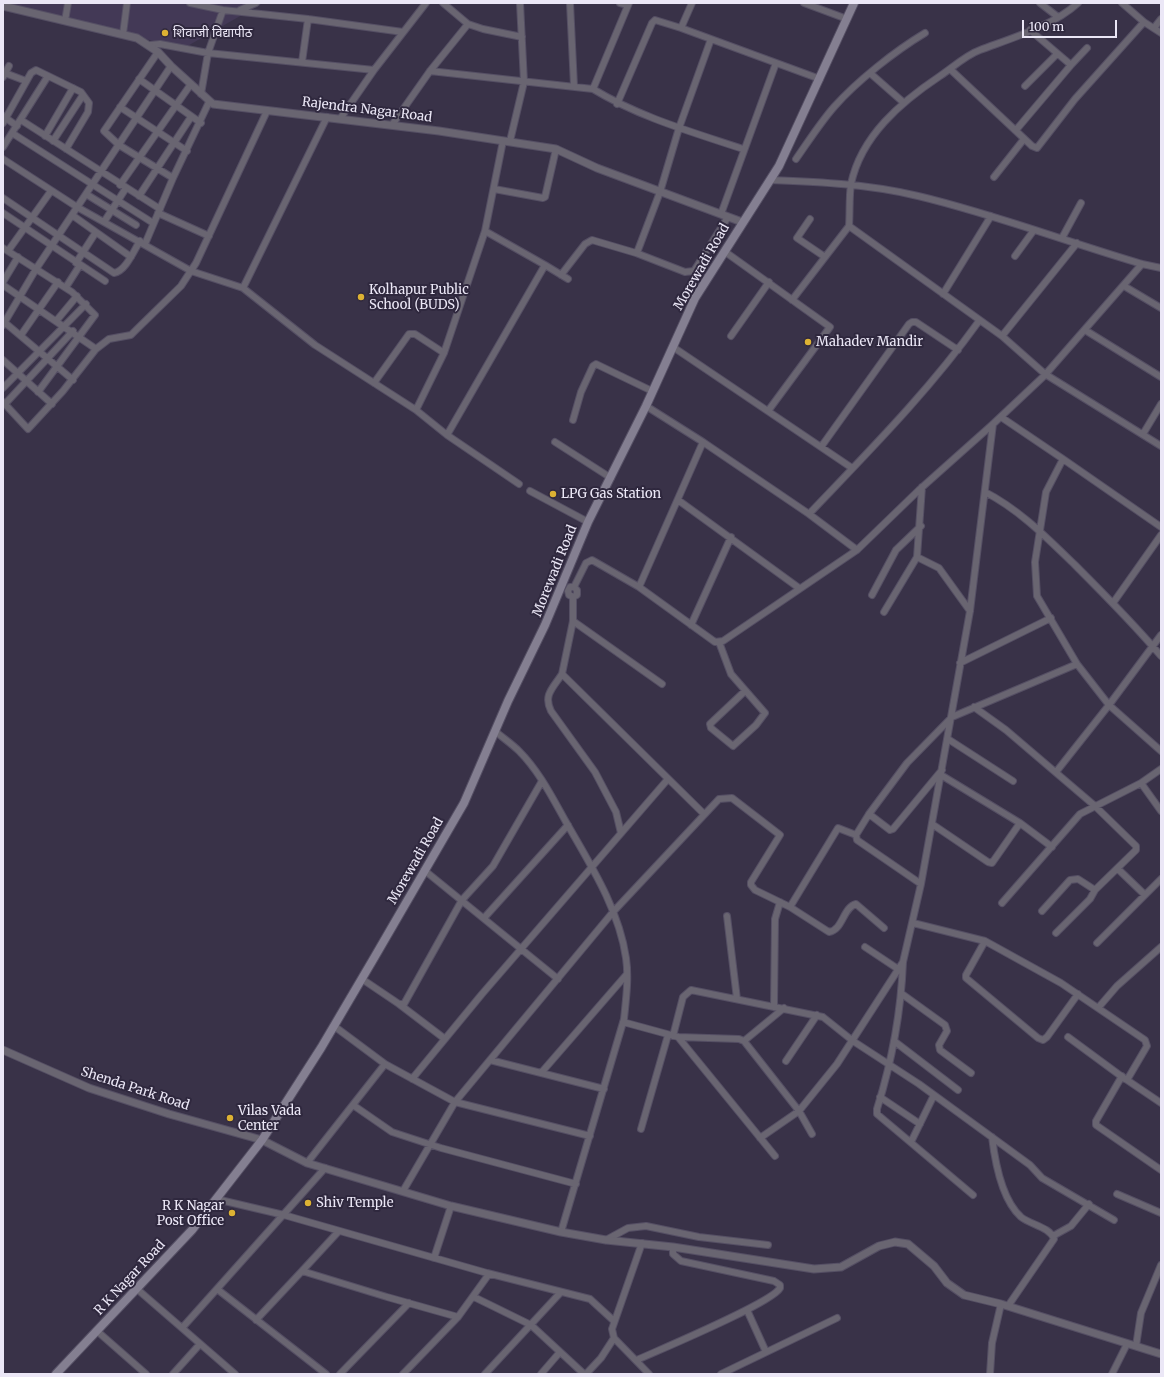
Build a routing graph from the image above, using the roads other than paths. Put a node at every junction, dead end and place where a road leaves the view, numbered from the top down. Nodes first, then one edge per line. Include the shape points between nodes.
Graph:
1 (68, 3) edge
2 (128, 3) edge
3 (190, 3) edge
4 (256, 3) edge
5 (426, 3) edge
6 (443, 3) edge
7 (520, 3) edge
8 (570, 3) edge
9 (620, 3) edge
10 (692, 3) edge
11 (804, 3) edge
12 (854, 3) edge
13 (1040, 3) edge
14 (1078, 3) edge
15 (1122, 3) edge
16 (629, 4) edge
17 (3, 6) edge
18 (223, 10) junction
19 (240, 10) junction
20 (1058, 17) junction
21 (308, 18) junction
22 (847, 19) junction
23 (1161, 19) edge
24 (65, 21) junction
25 (1144, 22) junction
26 (468, 24) junction
27 (681, 28) junction
28 (1154, 28) junction
29 (1030, 30) junction
30 (403, 32) junction
31 (1161, 32) edge
32 (925, 33) dead end
33 (123, 34) junction
34 (522, 38) junction
35 (711, 39) junction
36 (150, 45) junction
37 (1087, 48) dead end
38 (158, 52) junction
39 (208, 53) junction
40 (1057, 54) junction
41 (302, 62) junction
42 (776, 63) junction
43 (1071, 65) junction
44 (9, 66) dead end
45 (171, 66) junction
46 (950, 69) junction
47 (374, 70) junction
48 (430, 71) junction
49 (870, 74) junction
50 (4, 75) edge
51 (48, 76) junction
52 (139, 79) junction
53 (820, 79) junction
54 (26, 81) junction
55 (524, 82) junction
56 (191, 84) junction
57 (574, 86) junction
58 (1025, 86) dead end
59 (73, 88) junction
60 (593, 89) junction
61 (155, 92) junction
62 (201, 94) junction
63 (83, 95) junction
64 (209, 102) junction
65 (903, 102) junction
66 (617, 104) junction
67 (174, 105) junction
68 (120, 107) junction
69 (267, 111) junction
70 (191, 117) junction
71 (327, 117) junction
72 (137, 118) junction
73 (4, 119) edge
74 (340, 119) junction
75 (19, 123) junction
76 (201, 123) junction
77 (392, 125) junction
78 (679, 128) junction
79 (1016, 130) junction
80 (157, 131) junction
81 (12, 133) junction
82 (45, 136) junction
83 (1024, 139) junction
84 (53, 141) junction
85 (507, 141) junction
86 (175, 143) junction
87 (119, 145) junction
88 (3, 147) edge
89 (66, 149) junction
90 (556, 149) junction
91 (743, 149) junction
92 (187, 151) junction
93 (140, 157) junction
94 (3, 159) edge
95 (796, 159) dead end
96 (158, 168) junction
97 (101, 172) junction
98 (994, 177) dead end
99 (173, 178) junction
100 (770, 180) junction
101 (93, 184) junction
102 (852, 184) junction
103 (120, 185) junction
104 (126, 188) junction
105 (494, 189) junction
106 (51, 191) junction
107 (660, 192) junction
108 (86, 194) junction
109 (138, 196) junction
110 (3, 198) edge
111 (118, 200) junction
112 (1081, 203) dead end
113 (77, 207) junction
114 (112, 210) junction
115 (159, 211) junction
116 (3, 213) edge
117 (72, 215) junction
118 (724, 215) junction
119 (991, 216) junction
120 (33, 218) junction
121 (810, 219) dead end
122 (104, 222) junction
123 (742, 222) junction
124 (154, 223) junction
125 (136, 225) dead end
126 (849, 226) junction
127 (25, 229) junction
128 (1034, 230) junction
129 (485, 231) junction
130 (96, 232) junction
131 (59, 235) junction
132 (209, 236) junction
133 (1062, 238) junction
134 (142, 242) junction
135 (1077, 243) junction
136 (51, 247) junction
137 (6, 249) edge
138 (724, 251) junction
139 (83, 252) junction
140 (636, 253) junction
141 (1015, 256) dead end
142 (18, 257) junction
143 (131, 257) junction
144 (825, 257) junction
145 (78, 264) junction
146 (1142, 264) junction
147 (545, 265) junction
148 (1161, 268) edge
149 (36, 269) junction
150 (191, 271) junction
151 (561, 275) junction
152 (568, 279) dead end
153 (105, 281) dead end
154 (58, 282) junction
155 (769, 282) junction
156 (3, 284) edge
157 (1124, 286) junction
158 (66, 288) junction
159 (243, 288) junction
160 (943, 294) junction
161 (77, 296) junction
162 (21, 297) junction
163 (792, 300) junction
164 (86, 304) junction
165 (1161, 308) edge
166 (40, 309) junction
167 (57, 320) junction
168 (979, 321) junction
169 (4, 322) edge
170 (64, 325) junction
171 (1085, 330) junction
172 (73, 331) junction
173 (21, 335) junction
174 (78, 336) junction
175 (731, 336) dead end
176 (1002, 336) junction
177 (673, 347) junction
178 (96, 349) junction
179 (958, 350) junction
180 (39, 351) junction
181 (444, 353) junction
182 (48, 359) junction
183 (3, 360) edge
184 (57, 367) junction
185 (17, 373) junction
186 (1045, 374) junction
187 (1161, 377) edge
188 (73, 380) junction
189 (25, 381) junction
190 (374, 383) junction
191 (3, 388) edge
192 (38, 392) junction
193 (652, 392) junction
194 (4, 403) edge
195 (52, 404) junction
196 (1161, 404) edge
197 (646, 406) junction
198 (416, 410) junction
199 (768, 411) junction
200 (1001, 417) junction
201 (573, 420) dead end
202 (993, 424) junction
203 (1143, 434) junction
204 (447, 435) junction
205 (555, 442) dead end
206 (703, 442) junction
207 (1161, 446) edge
208 (821, 447) junction
209 (1064, 459) junction
210 (852, 468) junction
211 (611, 478) junction
212 (519, 484) dead end
213 (922, 487) junction
214 (530, 491) dead end
215 (985, 492) junction
216 (678, 500) junction
217 (809, 514) junction
218 (588, 522) junction
219 (921, 526) junction
220 (1161, 527) edge
221 (1040, 531) junction
222 (1161, 535) edge
223 (731, 537) junction
224 (857, 550) junction
225 (917, 557) junction
226 (574, 587) junction
227 (639, 587) junction
228 (800, 588) junction
229 (564, 590) junction
230 (872, 595) dead end
231 (573, 597) junction
232 (1113, 603) junction
233 (970, 611) junction
234 (884, 612) dead end
235 (1051, 618) junction
236 (573, 621) junction
237 (691, 625) junction
238 (1161, 635) edge
239 (719, 642) junction
240 (1153, 646) junction
241 (1161, 656) edge
242 (960, 663) junction
243 (1077, 664) junction
244 (562, 674) junction
245 (662, 684) dead end
246 (745, 691) junction
247 (1109, 705) junction
248 (974, 707) junction
249 (952, 717) junction
250 (495, 731) junction
251 (948, 739) junction
252 (1161, 751) edge
253 (1161, 769) edge
254 (942, 772) junction
255 (1056, 772) junction
256 (668, 778) junction
257 (542, 781) junction
258 (1013, 781) dead end
259 (1141, 783) junction
260 (1095, 806) junction
261 (1161, 811) edge
262 (704, 814) junction
263 (869, 814) junction
264 (1020, 823) junction
265 (932, 824) junction
266 (568, 825) junction
267 (621, 833) junction
268 (856, 835) junction
269 (1052, 847) junction
270 (592, 868) junction
271 (1118, 869) junction
272 (424, 870) junction
273 (1161, 879) edge
274 (921, 884) junction
275 (1095, 890) junction
276 (1145, 894) junction
277 (462, 900) junction
278 (780, 902) junction
279 (1002, 903) dead end
280 (790, 907) junction
281 (1042, 911) dead end
282 (613, 912) junction
283 (727, 916) dead end
284 (484, 918) junction
285 (913, 923) junction
286 (884, 928) dead end
287 (1056, 933) dead end
288 (985, 941) junction
289 (1097, 942) dead end
290 (1161, 947) edge
291 (865, 948) dead end
292 (521, 949) junction
293 (903, 962) junction
294 (898, 969) junction
295 (627, 974) junction
296 (362, 978) junction
297 (558, 979) junction
298 (902, 994) junction
299 (1078, 994) junction
300 (737, 999) junction
301 (399, 1004) junction
302 (774, 1006) junction
303 (784, 1008) junction
304 (1098, 1008) junction
305 (817, 1015) junction
306 (623, 1022) junction
307 (334, 1026) junction
308 (673, 1036) junction
309 (1068, 1037) dead end
310 (445, 1039) junction
311 (744, 1041) junction
312 (853, 1041) junction
313 (894, 1041) junction
314 (3, 1050) edge
315 (490, 1060) junction
316 (786, 1061) dead end
317 (385, 1064) junction
318 (890, 1065) junction
319 (541, 1073) junction
320 (971, 1073) dead end
321 (1124, 1078) junction
322 (412, 1079) junction
323 (604, 1089) junction
324 (958, 1090) dead end
325 (934, 1095) junction
326 (880, 1097) junction
327 (455, 1102) junction
328 (1161, 1103) edge
329 (353, 1105) junction
330 (799, 1111) junction
331 (920, 1124) junction
332 (641, 1129) dead end
333 (812, 1134) dead end
334 (590, 1136) junction
335 (992, 1137) junction
336 (760, 1138) junction
337 (262, 1140) junction
338 (911, 1142) junction
339 (430, 1144) junction
340 (775, 1156) dead end
341 (307, 1163) junction
342 (325, 1168) junction
343 (1161, 1170) edge
344 (576, 1184) junction
345 (403, 1191) junction
346 (1117, 1194) dead end
347 (973, 1195) dead end
348 (216, 1199) junction
349 (1088, 1204) junction
350 (451, 1206) junction
351 (1161, 1213) edge
352 (284, 1215) junction
353 (1114, 1220) dead end
354 (338, 1232) junction
355 (561, 1232) junction
356 (1053, 1236) junction
357 (606, 1240) junction
358 (642, 1243) junction
359 (768, 1245) dead end
360 (673, 1247) junction
361 (434, 1258) junction
362 (1161, 1266) edge
363 (302, 1271) junction
364 (489, 1274) junction
365 (137, 1289) junction
366 (217, 1289) junction
367 (561, 1292) junction
368 (474, 1297) junction
369 (408, 1303) junction
370 (1005, 1305) junction
371 (747, 1310) junction
372 (458, 1317) junction
373 (837, 1318) dead end
374 (256, 1320) junction
375 (614, 1321) junction
376 (531, 1325) junction
377 (182, 1328) junction
378 (97, 1331) junction
379 (614, 1338) junction
380 (200, 1344) junction
381 (1127, 1344) junction
382 (1136, 1346) junction
383 (560, 1352) junction
384 (766, 1352) junction
385 (1161, 1354) edge
386 (637, 1360) junction
387 (58, 1373) edge
388 (146, 1374) edge
389 (173, 1374) edge
390 (235, 1374) edge
391 (326, 1374) edge
392 (340, 1374) edge
393 (403, 1374) edge
394 (485, 1374) edge
395 (541, 1374) edge
396 (585, 1374) edge
397 (649, 1374) edge
398 (721, 1374) edge
399 (990, 1374) edge
400 (1112, 1374) edge

1 - 24 street
2 - 33 street
3 - 18 street
4 - 19 street
5 - 30 street
6 - 26 street
7 - 34 street
8 - 57 street
9 - 16 street
10 - 27 street
11 - 22 street
12 - 22 main road, Morewadi Road
13 - 20 street
14 - 20 street
15 - 25 street
16 - 60 street
17 - 24 street
18 - 19 street
18 - 39 street
19 - 21 street via 272,16
20 - 29 street
21 - 30 street
21 - 41 street
22 - 53 main road, Morewadi Road
23 - 28 street
24 - 33 street
25 - 28 street
25 - 83 street via 1075,99 1037,148
26 - 34 street
26 - 48 street
27 - 35 street
27 - 66 street via 655,20 652,23
28 - 31 street
29 - 40 street
29 - 46 street via 978,50
30 - 47 street
32 - 49 street via 907,43
33 - 36 street
34 - 55 street
35 - 42 street
35 - 78 street
36 - 38 street
36 - 39 street via 160,44
37 - 43 street
38 - 45 street
38 - 52 street
39 - 41 street
39 - 62 street
40 - 43 street
40 - 58 street
41 - 47 street
42 - 53 street
42 - 91 street
43 - 79 street
44 - 50 street
45 - 56 street
45 - 61 street
46 - 65 street
46 - 79 street
47 - 74 street
48 - 55 street
48 - 77 street
49 - 65 street
49 - 95 street via 834,107
50 - 54 street
51 - 54 street via 33,70
51 - 59 street
51 - 75 street
52 - 61 street
52 - 68 street
53 - 100 main road, Morewadi Road
54 - 73 street
55 - 57 street
55 - 85 street
56 - 62 street
56 - 67 street
57 - 60 street
59 - 63 street
59 - 82 street
60 - 66 street
61 - 67 street
61 - 72 street
62 - 64 street
63 - 84 street
63 - 89 street via 89,103 88,112
64 - 69 street, Rajendra Nagar Road
64 - 76 street
65 - 102 street via 868,143
66 - 78 street
67 - 70 street
67 - 80 street
68 - 72 street
68 - 87 street via 104,131
69 - 71 street, Rajendra Nagar Road
69 - 132 street
70 - 76 street
70 - 86 street
71 - 74 street, Rajendra Nagar Road
71 - 159 street
72 - 80 street
72 - 87 street
73 - 75 street
74 - 77 street, Rajendra Nagar Road
75 - 81 street
75 - 82 street
76 - 92 street
77 - 85 street, Rajendra Nagar Road
78 - 91 street
78 - 107 street
79 - 83 street
80 - 86 street
80 - 93 street
81 - 88 street
81 - 101 street
82 - 84 street
83 - 98 street
84 - 89 street
85 - 90 street, Rajendra Nagar Road
85 - 105 street
86 - 92 street
86 - 96 street
87 - 93 street
87 - 97 street
89 - 97 street
90 - 105 street via 545,197
90 - 107 street, Rajendra Nagar Road
91 - 118 street
92 - 99 street
93 - 96 street
93 - 103 street
94 - 106 street
96 - 99 street
96 - 109 street
97 - 101 street
97 - 103 street
99 - 115 street
100 - 102 street
100 - 123 main road, Morewadi Road
101 - 108 street
101 - 111 street
102 - 119 street via 917,196
102 - 126 street
103 - 104 street
104 - 109 street
104 - 111 street
105 - 129 street
106 - 113 street
106 - 120 street
107 - 118 street, Rajendra Nagar Road
107 - 140 street
108 - 113 street
108 - 114 street
109 - 115 street
110 - 120 street
111 - 114 street
111 - 124 street
112 - 133 street
113 - 117 street
113 - 122 street
114 - 122 street
114 - 125 street
115 - 124 street
115 - 132 street
116 - 127 street
117 - 130 street
117 - 131 street
118 - 123 street, Rajendra Nagar Road
118 - 140 street via 710,247 694,271 685,272
119 - 128 street
119 - 160 street
120 - 127 street
120 - 131 street
121 - 144 street via 798,238
122 - 134 street
123 - 138 main road, Morewadi Road
124 - 134 street
126 - 144 street
126 - 160 street
127 - 136 street
127 - 137 street
128 - 133 street
128 - 141 street
129 - 147 street
129 - 181 street
130 - 139 street
130 - 143 street
131 - 136 street
131 - 139 street
132 - 150 street
133 - 135 street
134 - 143 street
134 - 150 street
135 - 146 street
135 - 176 street
136 - 145 street
136 - 149 street
137 - 142 street
138 - 155 street
138 - 177 main road, Morewadi Road via 695,298
139 - 143 street via 114,273 120,271
139 - 145 street
140 - 151 street via 589,241
142 - 149 street
142 - 156 street
144 - 163 street
145 - 153 street
145 - 158 street
146 - 148 street
146 - 157 street
147 - 151 street
147 - 204 street
149 - 154 street
149 - 162 street
150 - 159 street
150 - 178 street via 181,286 131,335 109,339
151 - 152 street
154 - 158 street
154 - 166 street
155 - 163 street
155 - 175 street
156 - 162 street
157 - 165 street
157 - 171 street
158 - 161 street
159 - 190 street via 315,345
160 - 168 street
161 - 164 street
161 - 167 street
162 - 166 street
162 - 169 street
163 - 199 street via 830,327
164 - 170 street
164 - 174 street via 95,316
166 - 167 street
166 - 173 street
167 - 170 street
168 - 176 street
168 - 179 street
169 - 173 street
170 - 172 street
170 - 180 street
171 - 186 street
171 - 187 street
172 - 174 street
172 - 182 street
173 - 180 street
174 - 178 street
174 - 184 street
176 - 186 street
177 - 193 main road, Morewadi Road
177 - 199 street
178 - 188 street
179 - 208 street via 916,322 912,322
179 - 210 street via 921,396
180 - 182 street
180 - 185 street
181 - 190 street via 415,334 409,334
181 - 198 street
182 - 184 street
182 - 189 street
183 - 185 street
184 - 188 street
184 - 192 street
185 - 189 street
185 - 191 street
186 - 200 street
186 - 203 street
188 - 195 street
189 - 192 street
189 - 194 street
190 - 198 street
192 - 195 street
193 - 197 main road, Morewadi Road
193 - 201 street via 596,364 581,392
194 - 195 street via 28,429
196 - 203 street
197 - 206 street
197 - 211 main road, Morewadi Road
198 - 204 street
199 - 208 street
200 - 202 street
200 - 209 street
202 - 213 street
202 - 215 street
203 - 207 street
204 - 212 street
205 - 211 street
206 - 216 street
206 - 217 street
208 - 210 street
209 - 220 street
209 - 221 street via 1046,492
210 - 217 street
211 - 218 main road, Morewadi Road
213 - 219 street
213 - 224 street
214 - 218 street
215 - 221 street via 1006,502
215 - 233 street
216 - 223 street
216 - 227 street
217 - 224 street
218 - 229 main road, Morewadi Road
219 - 225 street
219 - 230 street via 896,550
221 - 232 street
221 - 235 street via 1035,562 1037,596
222 - 232 street
223 - 228 street
223 - 237 street
224 - 228 street
225 - 233 street via 939,568
225 - 234 street
226 - 227 street via 586,563 592,560
226 - 229 street
226 - 231 street via 578,592
227 - 237 street
228 - 239 street
229 - 231 street
229 - 250 main road, Morewadi Road
231 - 236 street
232 - 240 street
233 - 242 street
235 - 242 street
235 - 243 street
236 - 244 street
236 - 245 street
237 - 239 street
238 - 240 street
239 - 246 street via 731,674
240 - 241 street
240 - 247 street
242 - 249 street
243 - 247 street
243 - 248 street
244 - 256 street
244 - 267 street via 548,695 547,703 595,772 616,812
246 - 246 street via 710,724 711,728 733,746 764,714
247 - 252 street
247 - 255 street
248 - 249 street
248 - 255 street
249 - 251 street
249 - 263 street via 907,763
250 - 257 street via 519,751
250 - 272 main road, Morewadi Road via 464,803
251 - 254 street
251 - 258 street
253 - 259 street
254 - 263 street via 893,829 890,830
254 - 264 street
254 - 265 street
255 - 260 street
256 - 262 street
256 - 267 street
257 - 266 street
257 - 277 street via 493,866
259 - 260 street
259 - 261 street
260 - 269 street via 1080,814
260 - 271 street via 1136,846 1136,850
262 - 278 street via 719,798 732,798 779,832 779,838 751,885 755,890
262 - 282 street
263 - 268 street
264 - 265 street via 992,863
264 - 269 street
265 - 274 street
266 - 270 street
266 - 284 street
267 - 270 street
268 - 274 street via 857,840
268 - 280 street via 838,828
269 - 279 street
270 - 282 street
270 - 292 street
271 - 275 street
271 - 276 street
272 - 277 street
272 - 296 main road, Morewadi Road
273 - 276 street
274 - 285 street
275 - 281 street via 1078,879 1070,880
275 - 287 street via 1090,899
276 - 289 street
277 - 284 street
277 - 301 street via 408,999 404,1004
278 - 280 street
278 - 302 street via 775,919
280 - 286 street via 829,932 835,929 849,908 856,904
282 - 295 street via 626,958
282 - 297 street
283 - 300 street
284 - 292 street
285 - 288 street
285 - 293 street
288 - 299 street
288 - 299 street via 966,978 1038,1038 1047,1038
290 - 304 street via 1117,986
291 - 294 street
292 - 297 street
292 - 310 street
293 - 294 street
293 - 298 street
294 - 312 street
295 - 306 street
295 - 319 street
296 - 301 street
296 - 307 main road, Morewadi Road
297 - 315 street
298 - 313 street
298 - 320 street via 945,1025 947,1031 939,1045 940,1050
299 - 304 street
300 - 302 street
300 - 308 street via 698,990 687,992 683,997
301 - 310 street
302 - 303 street
303 - 305 street
303 - 311 street
304 - 321 street via 1147,1043
305 - 312 street via 829,1020
305 - 316 street
306 - 308 street
306 - 323 street
307 - 317 street
307 - 337 main road, Morewadi Road
308 - 311 street
308 - 332 street
308 - 336 street
309 - 321 street
310 - 322 street
311 - 330 street
312 - 318 street
312 - 330 street
313 - 318 street
313 - 324 street
314 - 337 street, Shenda Park Road via 89,1088
315 - 319 street
315 - 327 street
317 - 322 street
317 - 329 street
318 - 325 street
318 - 326 street
319 - 323 street
321 - 328 street
321 - 343 street via 1096,1121 1096,1125
322 - 327 street
323 - 334 street
325 - 331 street
325 - 335 street
326 - 331 street
326 - 338 street via 877,1114
327 - 334 street
327 - 339 street
329 - 339 street via 392,1132
329 - 341 street
330 - 333 street
330 - 336 street
331 - 338 street
334 - 344 street
335 - 349 street via 1030,1165 1042,1178
335 - 356 street via 996,1165 1014,1209 1022,1218
336 - 340 street
337 - 341 street, Shenda Park Road
337 - 348 main road, R K Nagar Road
338 - 347 street
339 - 344 street
339 - 345 street
341 - 342 street, Shenda Park Road
342 - 345 street, Shenda Park Road
342 - 352 street
344 - 355 street
345 - 350 street, Shenda Park Road
346 - 351 street
348 - 352 street
348 - 365 main road, R K Nagar Road via 192,1230
349 - 353 street
349 - 356 street via 1071,1226
350 - 355 street, Shenda Park Road
350 - 361 street
352 - 354 street
352 - 366 street
354 - 361 street
354 - 363 street
355 - 357 street, Shenda Park Road
356 - 370 street via 1052,1243
357 - 358 street, Shenda Park Road
357 - 359 street via 628,1228 646,1226 699,1237
358 - 360 street, Shenda Park Road
358 - 375 street
360 - 370 street, Shenda Park Road via 814,1269 841,1267 879,1246 896,1242 908,1244 964,1295
360 - 371 street via 675,1257 685,1262 774,1281 780,1285 776,1294
361 - 364 street
362 - 382 street via 1141,1313
363 - 369 street
363 - 374 street
364 - 367 street
364 - 368 street
365 - 377 street
365 - 378 main road, R K Nagar Road
366 - 374 street
366 - 377 street
367 - 375 street via 590,1299
367 - 376 street
368 - 372 street
368 - 376 street
369 - 372 street
369 - 392 street
370 - 381 street, Shenda Park Road
370 - 399 street via 992,1343
371 - 384 street
371 - 386 street
372 - 393 street
373 - 384 street
374 - 391 street
375 - 379 street
376 - 383 street
376 - 394 street
377 - 380 street
378 - 387 main road, R K Nagar Road
378 - 388 street
379 - 386 street
379 - 396 street via 601,1358
380 - 389 street
380 - 390 street
381 - 382 street, Shenda Park Road
381 - 400 street
382 - 385 street, Shenda Park Road
383 - 395 street
383 - 396 street
384 - 398 street
386 - 397 street

